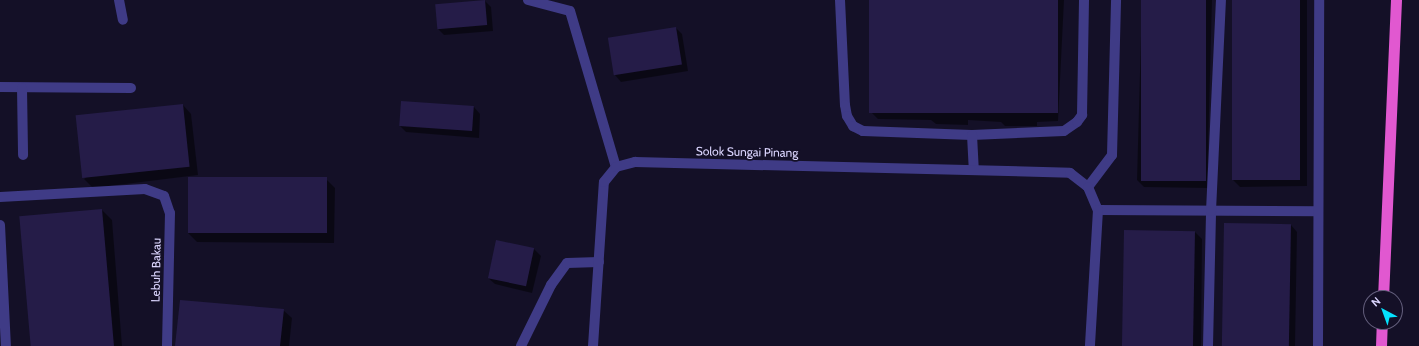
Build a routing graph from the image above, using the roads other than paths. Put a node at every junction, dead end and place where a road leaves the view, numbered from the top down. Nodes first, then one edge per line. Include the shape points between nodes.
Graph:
1 (119, 0) edge
2 (528, 0) edge
3 (840, 0) edge
4 (1084, 0) edge
5 (1116, 0) edge
6 (1221, 0) edge
7 (1319, 0) edge
8 (1396, 0) edge
9 (123, 20) dead end
10 (0, 87) edge
11 (22, 88) junction
12 (131, 88) dead end
13 (972, 135) junction
14 (23, 155) dead end
15 (616, 167) junction
16 (974, 170) junction
17 (1088, 187) junction
18 (0, 197) edge
19 (1098, 210) junction
20 (1211, 211) junction
21 (1318, 211) junction
22 (0, 225) edge
23 (598, 262) junction
24 (1383, 290) edge
25 (1382, 330) edge
26 (6, 346) edge
27 (167, 346) edge
28 (521, 346) edge
29 (593, 346) edge
30 (1090, 346) edge
31 (1208, 346) edge
32 (1318, 346) edge
33 (1381, 346) edge

1 - 9 street
2 - 15 street via 570,12
3 - 13 street via 844,105 847,116 854,126 863,132
4 - 13 street via 1082,115 1077,122 1064,131
5 - 17 street via 1112,155
6 - 20 street
7 - 21 street
8 - 24 highway
10 - 11 street
11 - 12 street
11 - 14 street
13 - 16 street
15 - 16 street, Solok Sungai Pinang via 635,162
15 - 23 street via 604,182
16 - 17 street, Solok Sungai Pinang via 1070,172
17 - 19 street
18 - 27 street, Lebuh Bakau via 145,189 164,196 170,213
19 - 20 street
19 - 30 street
20 - 21 street
20 - 31 street
21 - 32 street
22 - 26 street
23 - 28 street via 567,263 551,285
23 - 29 street
25 - 33 highway

